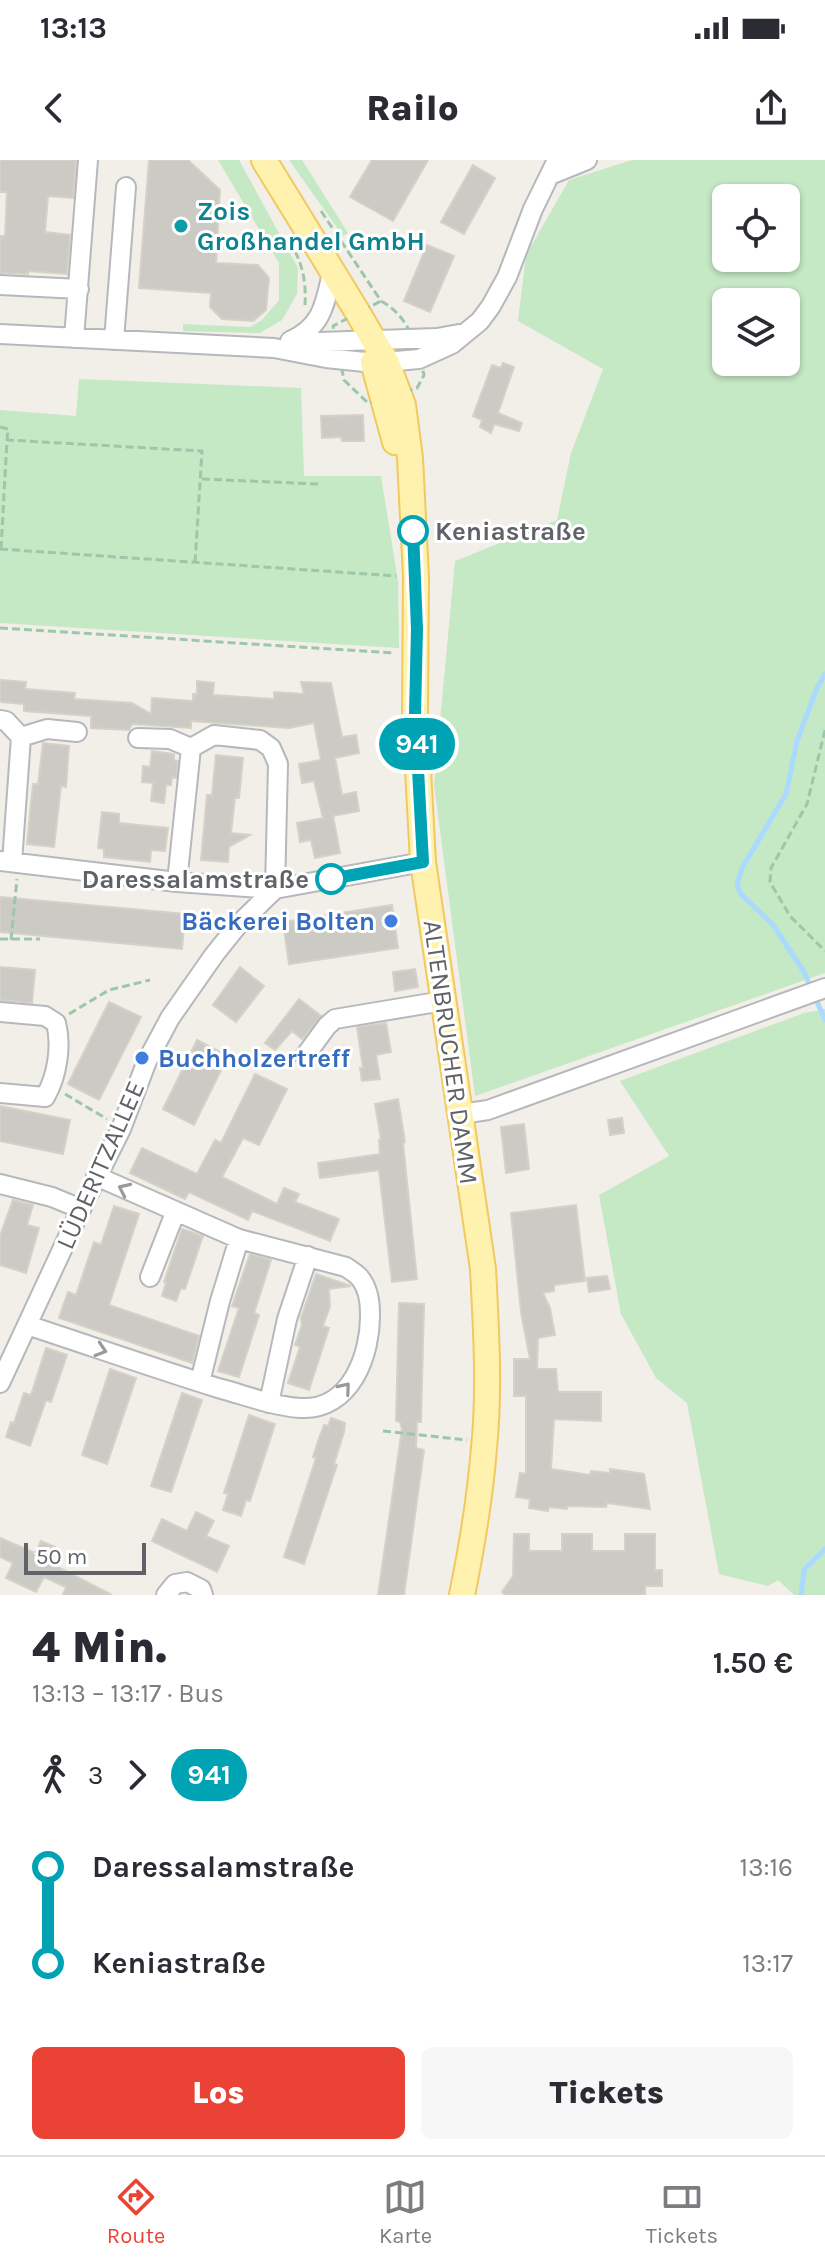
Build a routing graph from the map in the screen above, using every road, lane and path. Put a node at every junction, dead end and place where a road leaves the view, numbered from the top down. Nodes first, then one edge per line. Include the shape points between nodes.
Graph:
1 (88, 160) edge
2 (264, 160) edge
3 (587, 160) edge
4 (554, 167) edge
5 (126, 187) dead end
6 (321, 211) dead end
7 (289, 241) dead end
8 (333, 269) junction
9 (0, 285) edge
10 (79, 289) junction
11 (381, 301) dead end
12 (305, 308) dead end
13 (469, 330) junction
14 (0, 334) edge
15 (74, 338) junction
16 (114, 340) junction
17 (274, 348) junction
18 (377, 355) junction
19 (0, 427) edge
20 (7, 440) junction
21 (200, 479) junction
22 (318, 484) dead end
23 (0, 549) edge
24 (195, 563) junction
25 (416, 577) junction
26 (0, 628) edge
27 (417, 655) junction
28 (0, 720) edge
29 (825, 730) edge
30 (77, 732) dead end
31 (21, 737) junction
32 (138, 738) dead end
33 (191, 748) junction
34 (10, 862) edge
35 (423, 862) junction
36 (177, 882) junction
37 (275, 889) junction
38 (0, 939) edge
39 (40, 939) dead end
40 (11, 940) junction
41 (825, 951) edge
42 (150, 980) dead end
43 (825, 988) edge
44 (443, 1001) junction
45 (0, 1012) edge
46 (56, 1023) junction
47 (305, 1056) dead end
48 (51, 1086) junction
49 (0, 1093) edge
50 (461, 1114) junction
51 (121, 1129) junction
52 (96, 1176) junction
53 (0, 1184) edge
54 (81, 1209) junction
55 (175, 1213) junction
56 (239, 1239) junction
57 (308, 1256) junction
58 (150, 1277) dead end
59 (27, 1325) junction
60 (200, 1382) junction
61 (0, 1383) edge
62 (269, 1403) junction
63 (383, 1431) dead end
64 (463, 1438) dead end
65 (166, 1595) edge
66 (203, 1595) edge
67 (462, 1595) edge

1 - 10 street
2 - 8 main road, ALTENBRUCHER DAMM
3 - 4 street
4 - 13 street via 507,277
5 - 16 street
6 - 11 path
7 - 12 path via 302,267
8 - 17 street via 320,318 306,334
8 - 18 main road, ALTENBRUCHER DAMM
9 - 10 street
10 - 15 street
13 - 18 street
13 - 18 street via 419,359
14 - 15 street
15 - 16 street
16 - 17 street
17 - 18 street via 319,342
18 - 25 main road, ALTENBRUCHER DAMM via 403,405
19 - 20 path via 8,429
20 - 21 path via 202,451
20 - 23 path
21 - 22 path
21 - 24 path
23 - 24 path
24 - 25 path
25 - 27 main road, ALTENBRUCHER DAMM
26 - 27 path
27 - 35 main road, ALTENBRUCHER DAMM
28 - 31 street
29 - 41 path via 807,804 771,868 770,882 790,916
30 - 31 street via 47,729
31 - 34 street
32 - 33 street via 170,739
33 - 36 street
33 - 37 street via 214,735 260,740 271,748 278,764
34 - 36 street
34 - 40 path
35 - 37 street
35 - 44 main road, ALTENBRUCHER DAMM
36 - 37 street
37 - 51 street, LÜDERITZALLEE via 238,925 180,1001 147,1061
38 - 40 path
39 - 40 path
42 - 46 path via 109,990
43 - 50 street via 488,1110
44 - 47 street via 335,1019
44 - 50 main road, ALTENBRUCHER DAMM
45 - 46 street via 45,1016
46 - 48 street via 59,1036
48 - 49 street via 45,1097
48 - 51 path
50 - 67 main road, ALTENBRUCHER DAMM via 486,1327 485,1445
51 - 52 street, LÜDERITZALLEE
52 - 54 street, LÜDERITZALLEE
55 -> 52 street
53 - 54 street
54 - 59 street, LÜDERITZALLEE
55 - 56 street
55 - 58 street
56 - 57 street
56 - 60 street
57 - 62 street via 287,1319
62 -> 57 street via 301,1408 333,1402 351,1383 368,1347 369,1298 360,1278 346,1267
59 -> 60 street
59 - 61 street, LÜDERITZALLEE
60 - 62 street
63 - 64 path
65 - 66 street via 175,1584 187,1582

